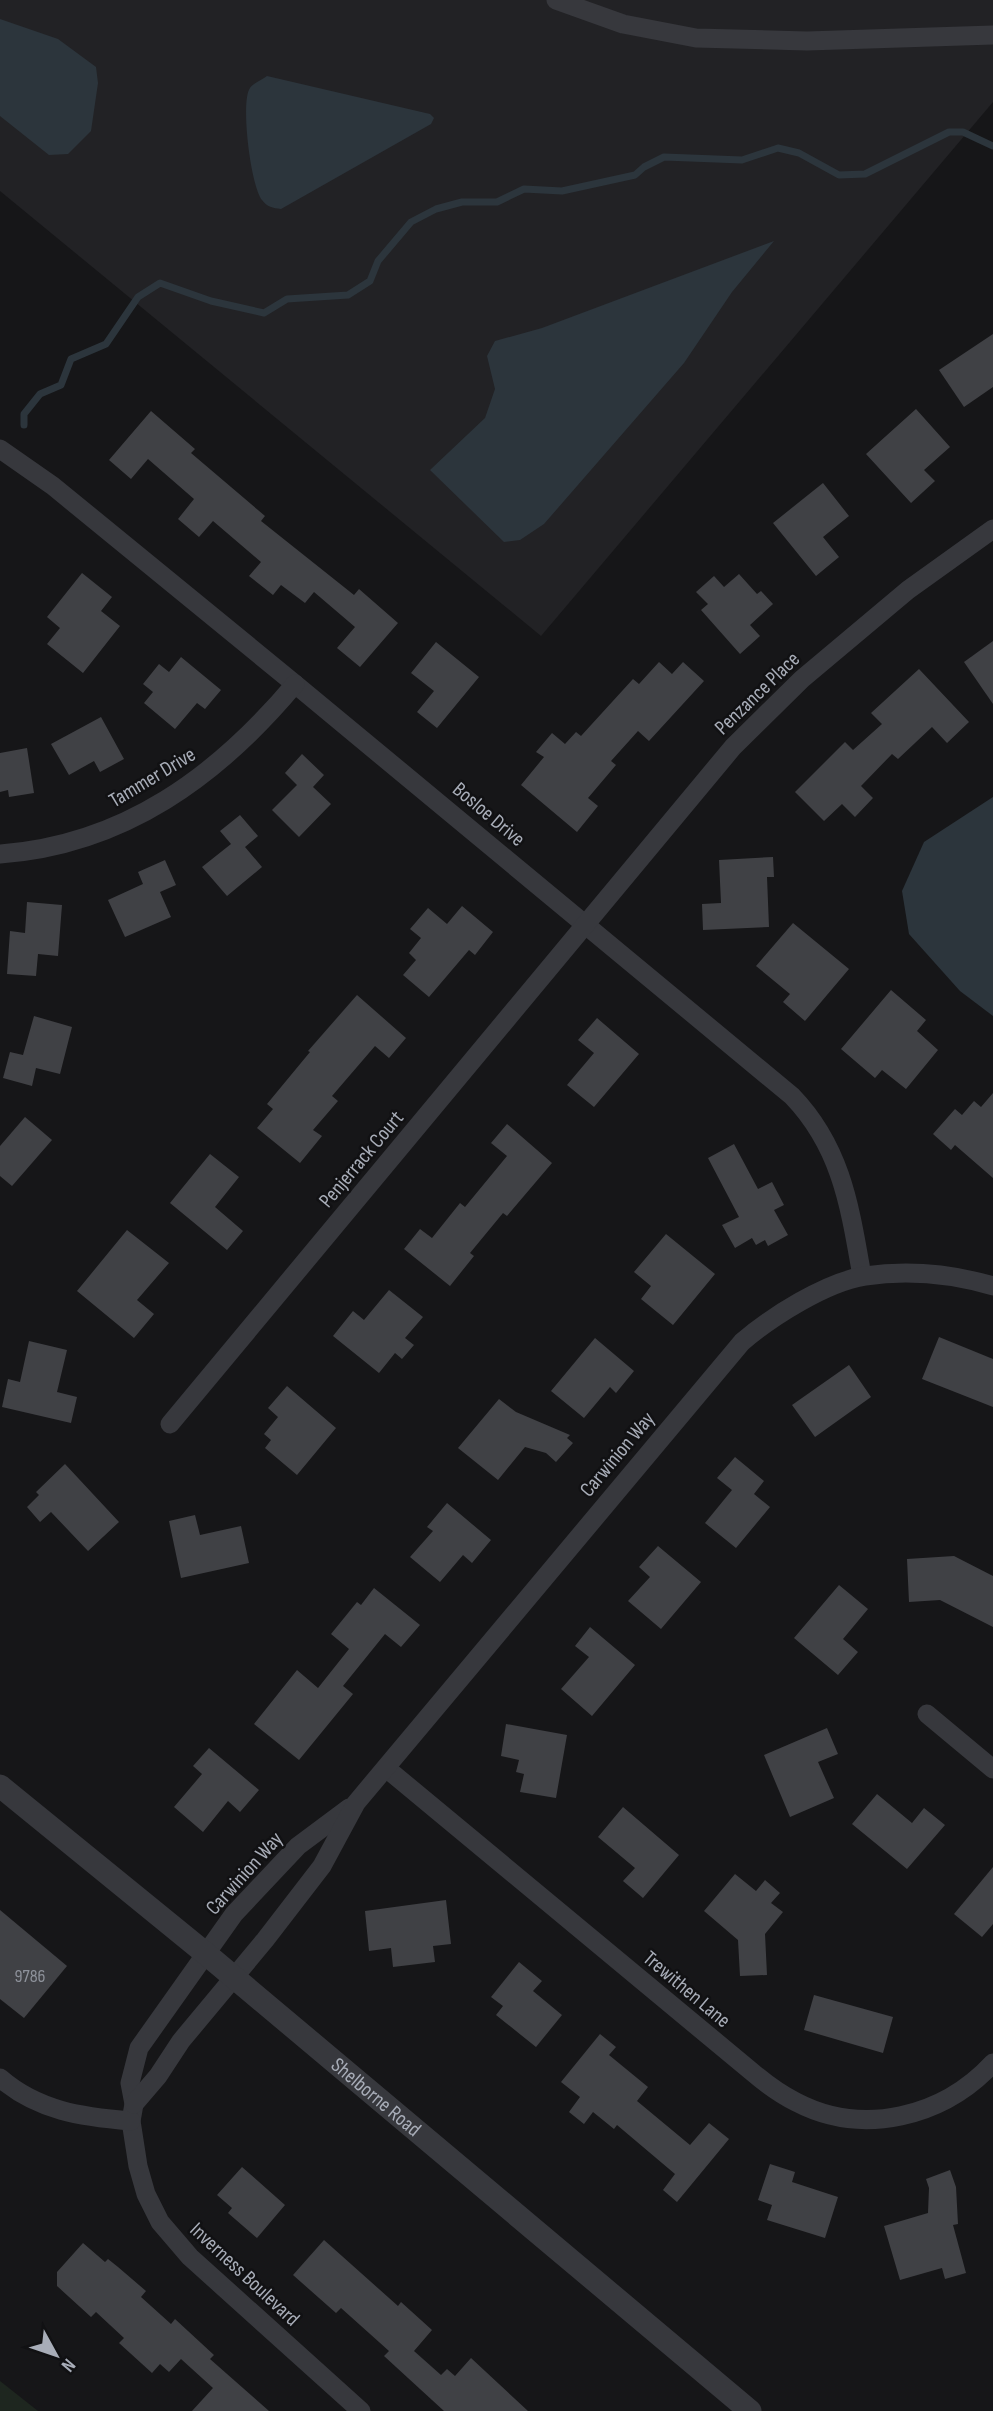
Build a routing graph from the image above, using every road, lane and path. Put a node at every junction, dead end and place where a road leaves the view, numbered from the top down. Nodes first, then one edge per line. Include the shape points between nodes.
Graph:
1 (556, 0) edge
2 (993, 35) edge
3 (0, 449) edge
4 (993, 529) edge
5 (295, 684) junction
6 (0, 854) edge
7 (586, 924) junction
8 (862, 1276) junction
9 (993, 1286) edge
10 (170, 1424) dead end
11 (927, 1714) dead end
12 (386, 1768) junction
13 (993, 1769) edge
14 (0, 1786) edge
15 (356, 1803) junction
16 (205, 1953) junction
17 (234, 1978) junction
18 (993, 2063) edge
19 (0, 2078) edge
20 (132, 2113) junction
21 (361, 2411) edge
22 (750, 2411) edge

1 - 2 street via 623,24 696,38 807,41
3 - 5 street, Bosloe Drive
4 - 7 street, Penzance Place via 908,590 802,679 733,747
5 - 6 street, Tammer Drive via 215,767 157,805 97,833
5 - 7 street, Bosloe Drive
7 - 8 street, Bosloe Drive via 807,1112 831,1151 846,1191
7 - 10 street, Penjerrack Court
8 - 9 street, Carwinion Way via 945,1276
8 - 12 street, Carwinion Way via 778,1313 742,1342
11 - 13 street
12 - 15 street, Carwinion Way
12 - 18 street, Trewithen Lane via 794,2102 858,2119 912,2115 958,2093
14 - 16 street, Shelborne Road
15 - 16 street, Carwinion Way via 298,1846 234,1914
15 - 17 street, Carwinion Way via 322,1866
16 - 17 street, Shelborne Road
16 - 20 street, Inverness Boulevard via 139,2048 130,2083
17 - 20 street via 181,2041
17 - 22 street, Shelborne Road
19 - 20 street via 53,2109 91,2117
20 - 21 street, Inverness Boulevard via 146,2194 169,2235

